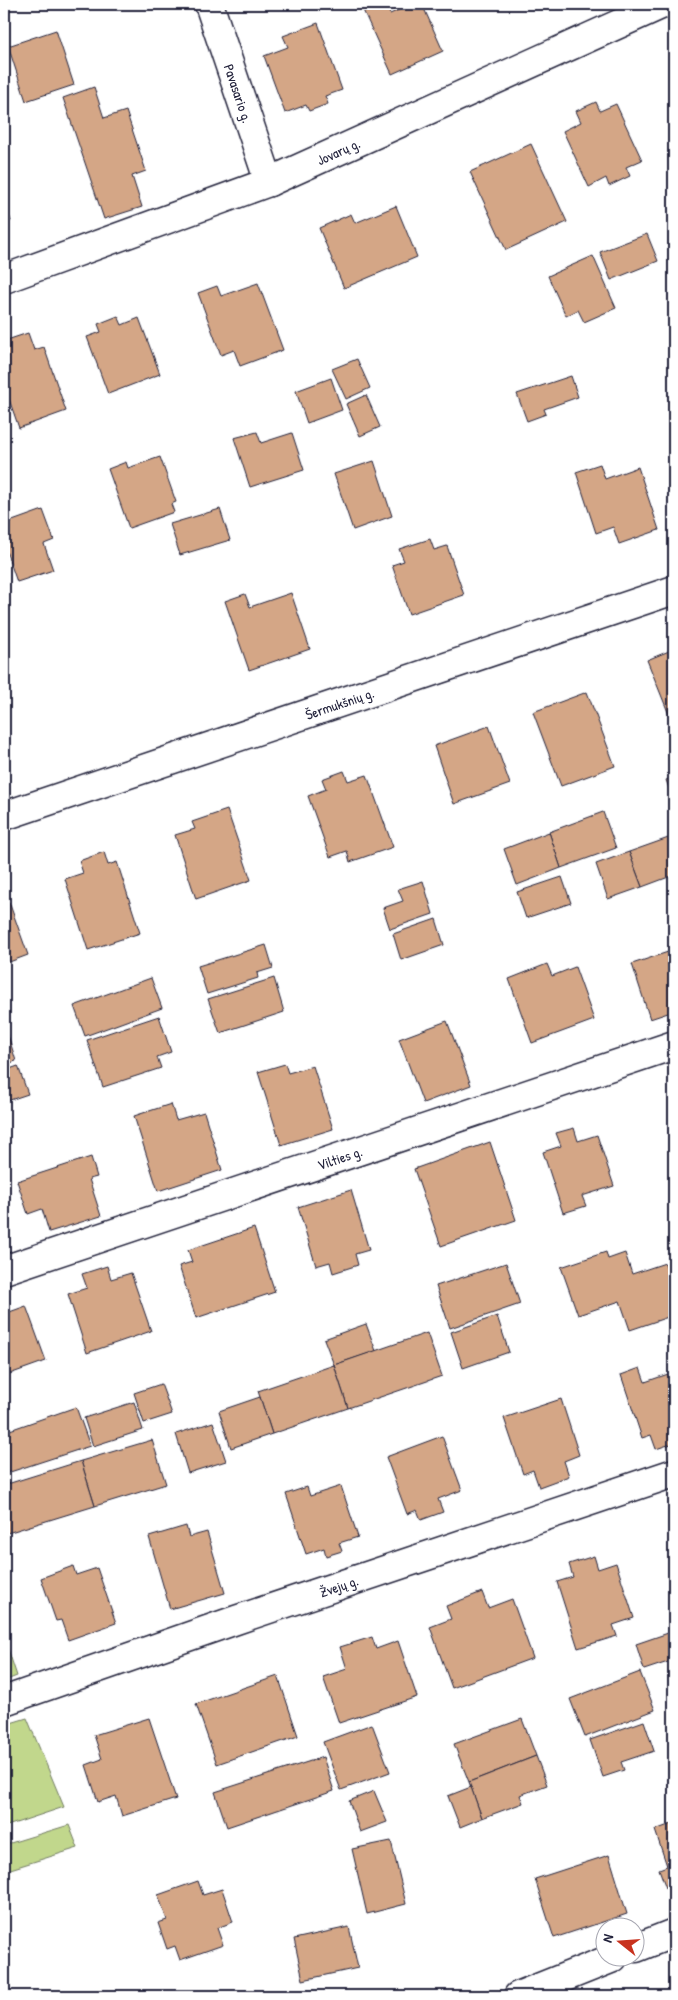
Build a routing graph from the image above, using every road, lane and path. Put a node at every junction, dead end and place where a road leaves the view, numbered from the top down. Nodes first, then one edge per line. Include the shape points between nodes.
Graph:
1 (209, 4) edge
2 (663, 4) edge
3 (269, 182) junction
4 (4, 279) edge
5 (674, 590) edge
6 (4, 816) edge
7 (674, 1044) edge
8 (4, 1270) edge
9 (674, 1474) edge
10 (4, 1701) edge
11 (674, 1933) edge
12 (646, 1944) edge
13 (596, 1965) edge
14 (518, 1996) edge

1 - 3 street, Pavasario g.
2 - 3 street, Jovarų g.
3 - 4 street, Jovarų g.
5 - 6 street, Šermukšnių g.
7 - 8 street, Vilties g.
9 - 10 street, Žvejų g.
11 - 12 street
13 - 14 street

